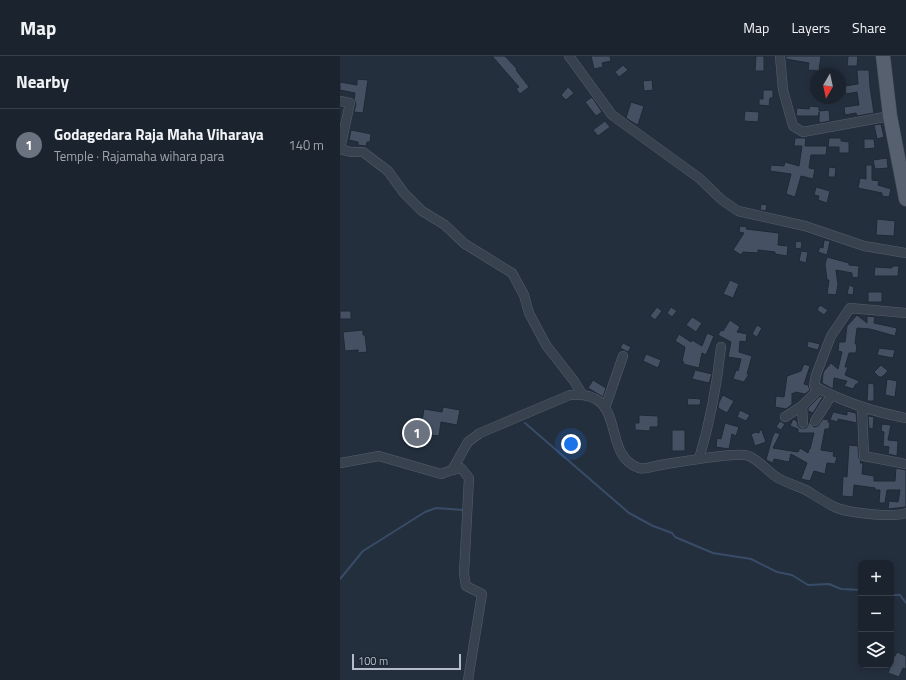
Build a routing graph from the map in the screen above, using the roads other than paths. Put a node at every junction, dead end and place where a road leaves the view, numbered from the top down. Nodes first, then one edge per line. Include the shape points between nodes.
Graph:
1 (569, 56) edge
2 (780, 56) edge
3 (883, 56) edge
4 (340, 101) edge
5 (890, 116) junction
6 (340, 149) edge
7 (906, 199) edge
8 (906, 253) edge
9 (906, 313) edge
10 (721, 346) dead end
11 (623, 356) dead end
12 (819, 389) junction
13 (582, 394) junction
14 (831, 396) junction
15 (802, 406) junction
16 (862, 407) junction
17 (605, 408) junction
18 (785, 417) dead end
19 (906, 418) edge
20 (815, 421) dead end
21 (803, 423) dead end
22 (699, 459) junction
23 (340, 463) edge
24 (906, 464) edge
25 (452, 470) junction
26 (906, 513) edge
27 (468, 680) edge

1 - 8 street via 612,115 699,178 738,211 805,226 864,246
2 - 5 street via 783,90 793,126 803,132
3 - 5 main road
4 - 6 street via 350,103
5 - 7 main road
6 - 13 street via 363,152 388,171 404,193 422,211 445,225 465,244 512,273 546,345
9 - 12 street via 850,308 831,336 816,375 814,386
10 - 22 street via 717,386
11 - 17 street
12 - 14 street
12 - 15 street
13 - 17 street via 594,398
13 - 25 street via 570,395 480,433 468,442
14 - 16 street
14 - 20 street
15 - 18 street
15 - 21 street
16 - 19 street
16 - 24 street via 864,456
17 - 22 street via 611,418 618,448 626,460 640,468
22 - 26 street via 732,454 749,455 779,478 838,508 884,515 900,516
23 - 25 street via 379,456 441,474
25 - 27 street via 461,468 469,478 464,574 466,586 482,594

